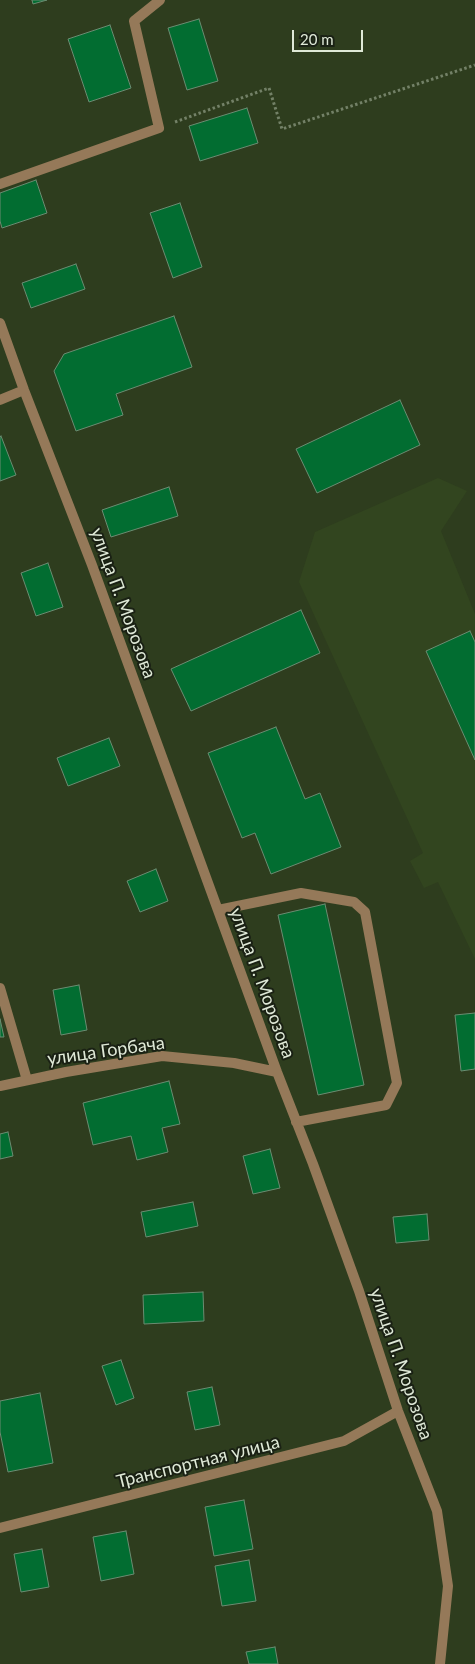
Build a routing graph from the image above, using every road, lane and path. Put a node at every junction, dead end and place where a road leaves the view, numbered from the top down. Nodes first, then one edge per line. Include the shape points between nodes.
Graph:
1 (160, 0) edge
2 (475, 65) edge
3 (159, 128) junction
4 (0, 184) edge
5 (0, 323) edge
6 (24, 390) junction
7 (0, 400) edge
8 (218, 910) junction
9 (0, 988) edge
10 (277, 1072) junction
11 (27, 1080) junction
12 (0, 1086) edge
13 (296, 1122) junction
14 (398, 1411) junction
15 (0, 1528) edge
16 (440, 1664) edge

1 - 3 street via 134,21
2 - 3 path via 282,129 269,88
3 - 4 street
5 - 6 street, улица П. Морозова
6 - 7 street
6 - 8 street, улица П. Морозова via 92,565
8 - 10 street, улица П. Морозова
8 - 13 street via 301,893 354,902 365,912 397,1083 386,1104
9 - 11 street
10 - 11 street, улица Горбача via 234,1063 162,1056
10 - 13 street, улица П. Морозова
11 - 12 street, улица Горбача
13 - 14 street, улица П. Морозова via 359,1291
14 - 15 street, Транспортная улица via 344,1441
14 - 16 street, улица П. Морозова via 437,1511 448,1586

